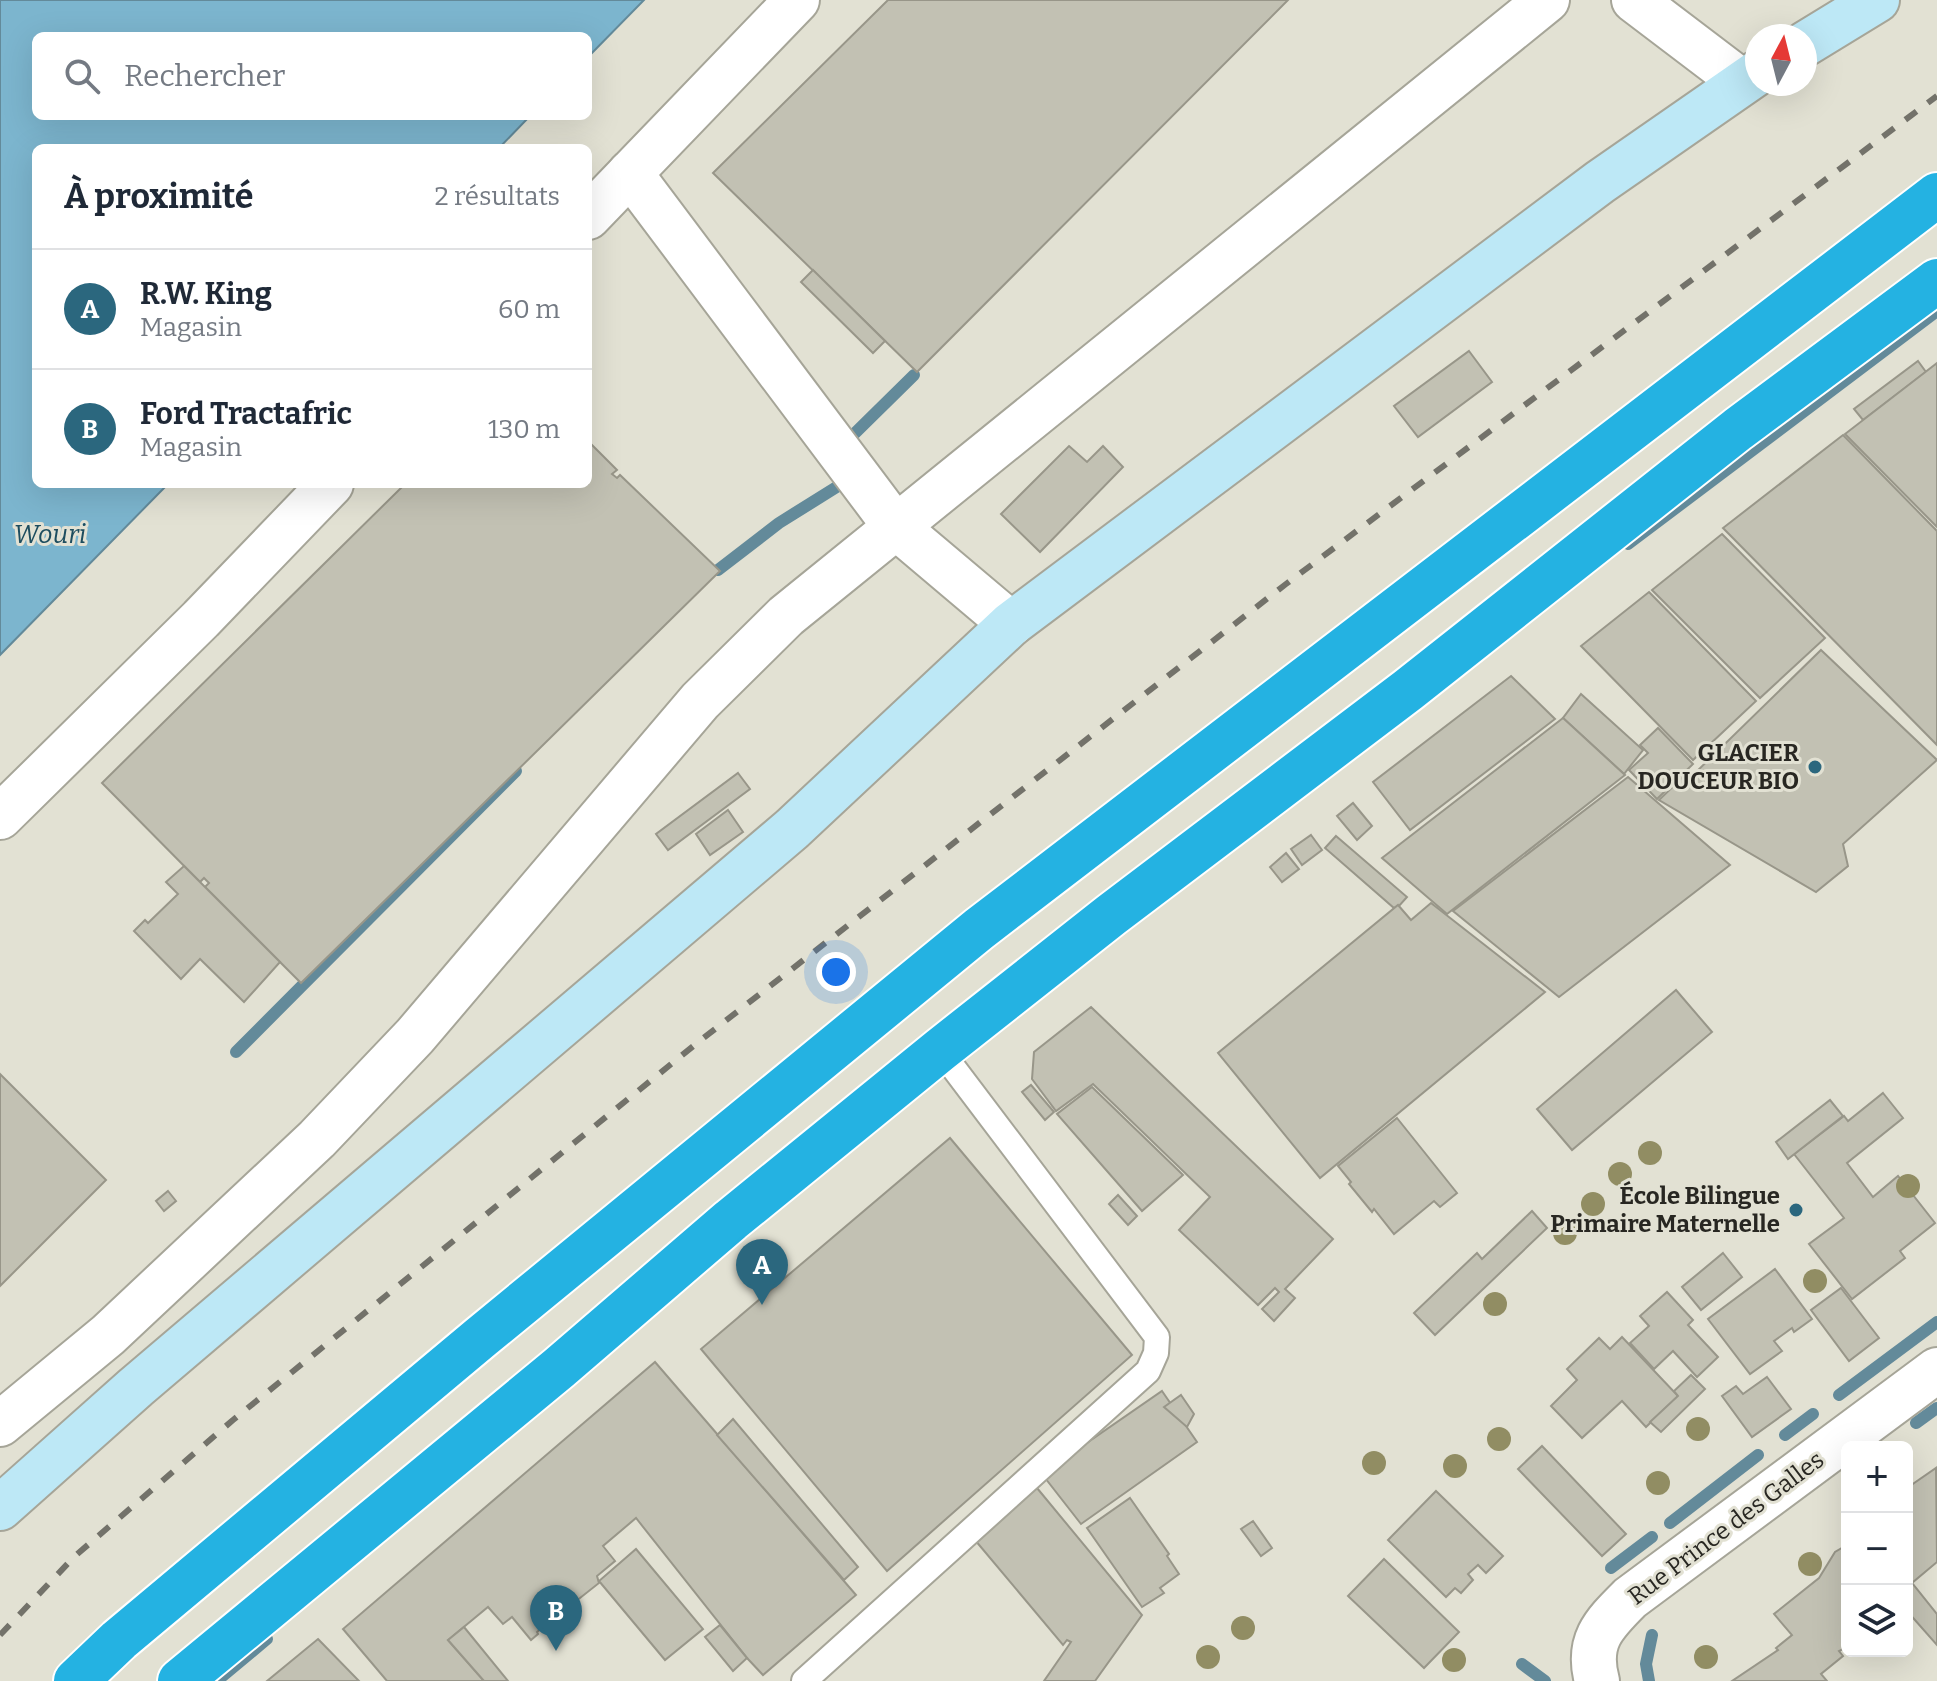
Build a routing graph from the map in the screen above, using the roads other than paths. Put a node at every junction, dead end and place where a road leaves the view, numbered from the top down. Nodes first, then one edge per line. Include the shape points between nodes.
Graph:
1 (797, 0) edge
2 (1547, 0) edge
3 (1634, 0) edge
4 (1877, 0) edge
5 (1817, 37) edge
6 (1745, 75) edge
7 (1745, 81) edge
8 (630, 173) junction
9 (1937, 195) edge
10 (592, 213) edge
11 (1937, 281) edge
12 (327, 488) edge
13 (895, 526) junction
14 (1011, 624) junction
15 (0, 817) edge
16 (940, 1050) junction
17 (1937, 1370) edge
18 (0, 1424) edge
19 (0, 1508) edge
20 (76, 1681) edge
21 (180, 1681) edge
22 (804, 1681) edge
23 (1597, 1681) edge

1 - 8 street
2 - 13 street
3 - 6 street
4 - 5 street
7 - 14 street via 1600,182
8 - 10 street
8 - 13 street
9 - 20 highway via 979,929 480,1338
11 - 16 highway via 1738,429
12 - 15 street
13 - 14 street
13 - 18 street via 786,616 700,701 415,1036 317,1139 108,1335
14 - 19 street via 792,829
16 - 21 highway
16 - 22 lane via 1157,1337 1156,1353 1148,1371
17 - 23 street, Rue Prince des Galles via 1630,1598 1601,1627 1592,1664

